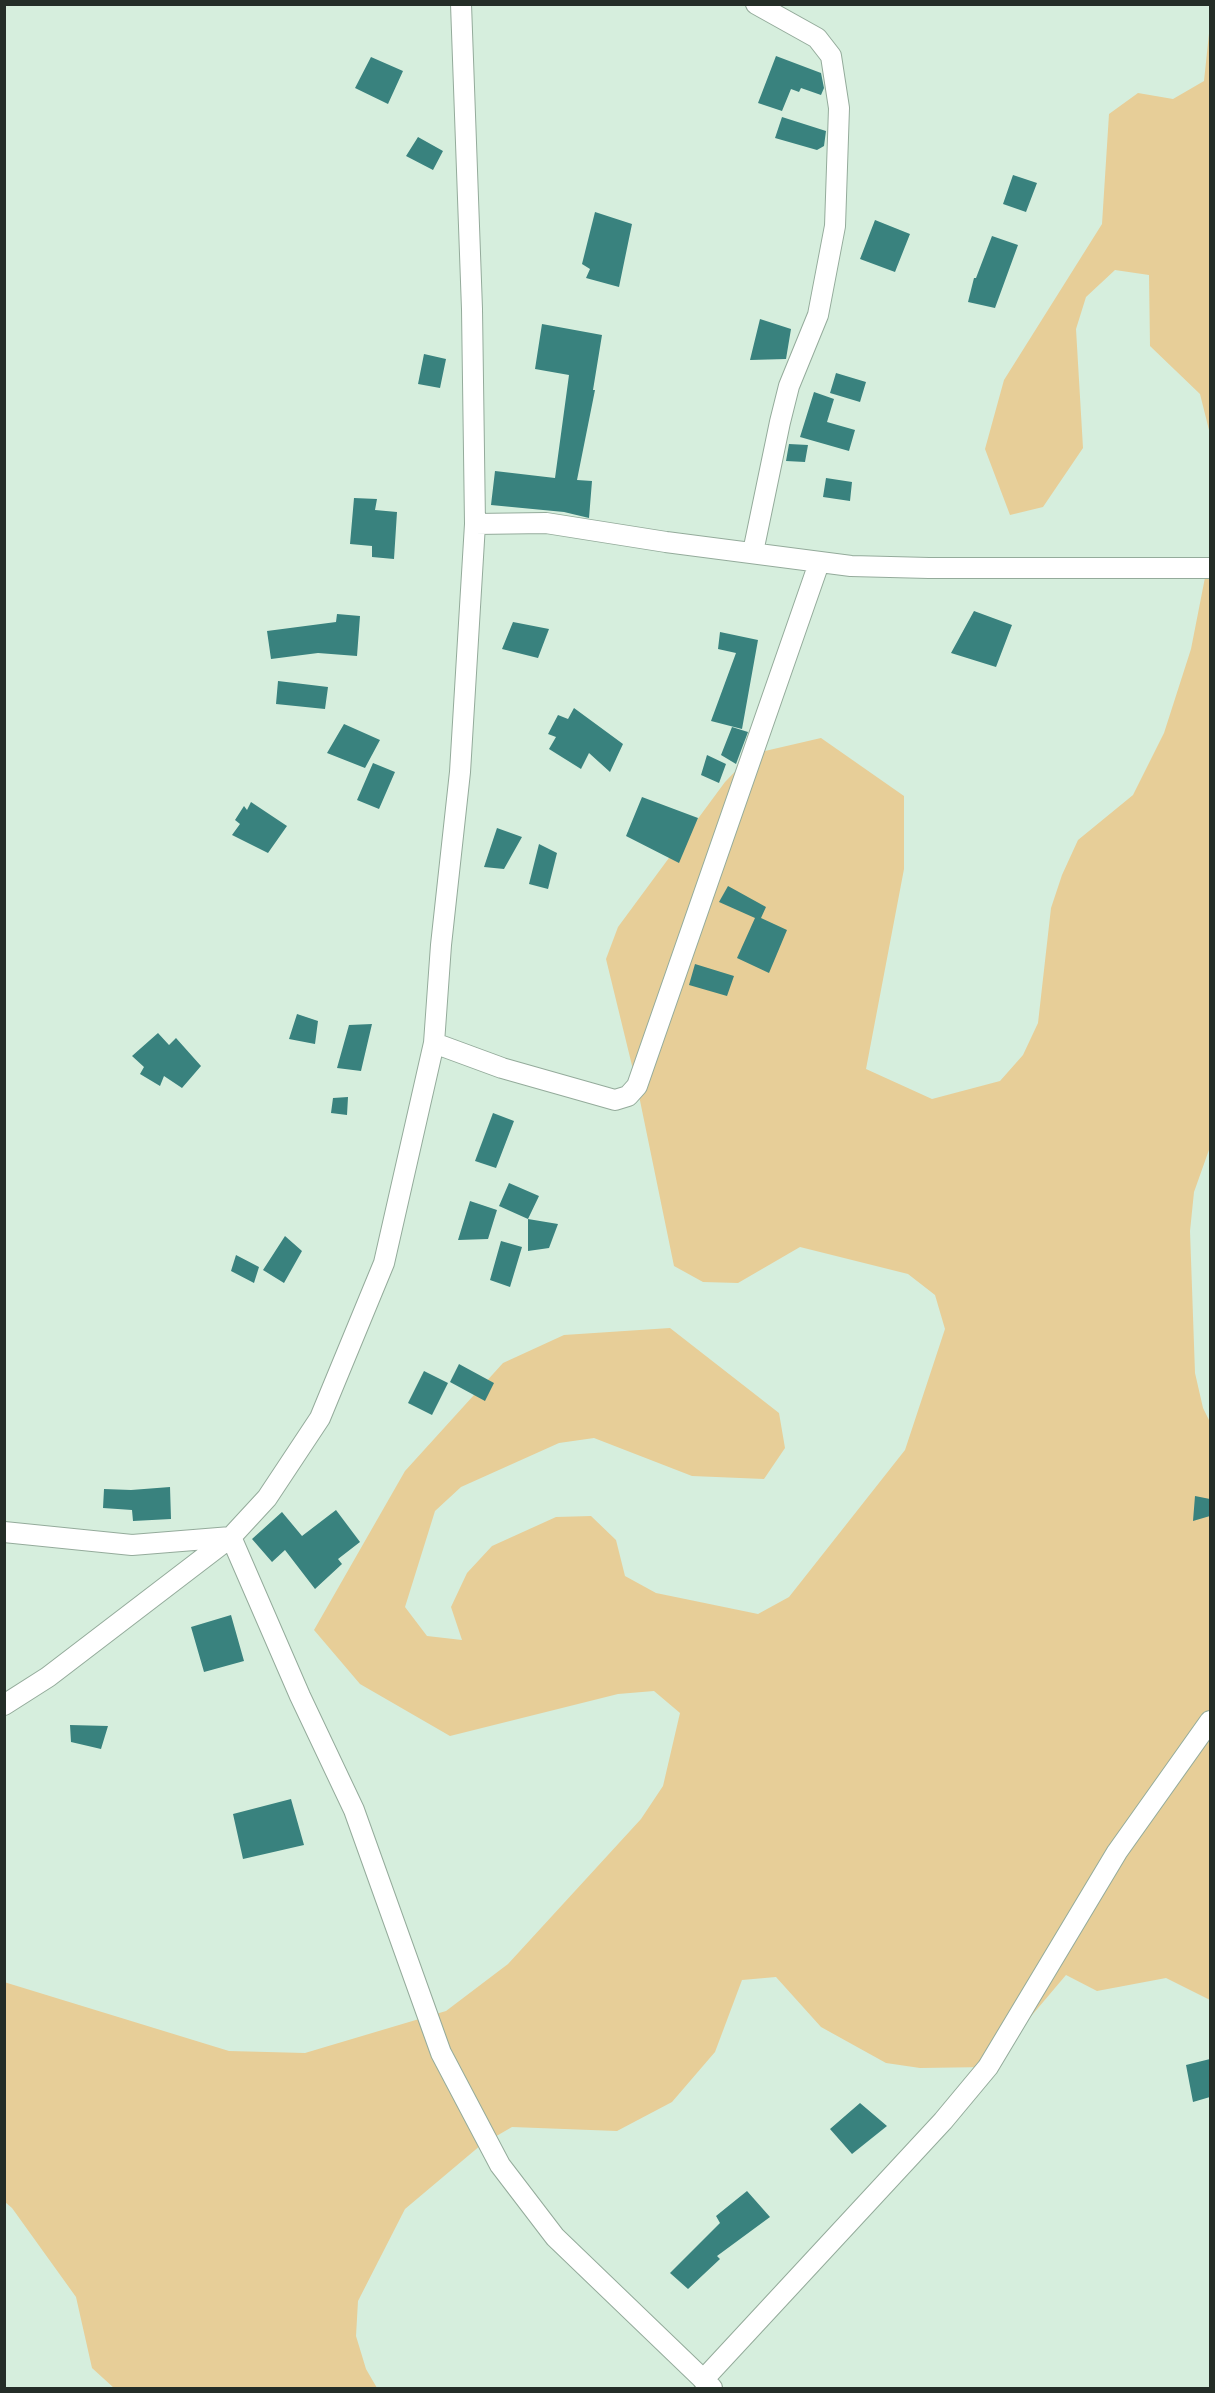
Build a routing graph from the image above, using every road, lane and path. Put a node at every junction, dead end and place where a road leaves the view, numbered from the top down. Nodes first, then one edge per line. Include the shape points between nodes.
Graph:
1 (461, 4) edge
2 (756, 4) edge
3 (475, 524) junction
4 (753, 552) junction
5 (819, 563) junction
6 (1210, 568) edge
7 (434, 1043) junction
8 (4, 1532) edge
9 (231, 1537) junction
10 (4, 1705) edge
11 (1210, 1721) edge
12 (708, 2384) edge

1 - 3 street via 472,297
2 - 4 street via 817,38 831,56 838,108 835,226 818,315 789,386
3 - 4 street via 546,523
3 - 7 street via 460,772
4 - 5 street
5 - 6 street via 929,568
5 - 7 street via 637,1086 628,1096 615,1100 502,1068
7 - 9 street via 384,1263 343,1363 320,1418 267,1498
8 - 9 street via 132,1545
9 - 10 street via 48,1677
9 - 12 street via 354,1810 441,2053 500,2165 555,2237
11 - 12 street via 1117,1852 988,2067

